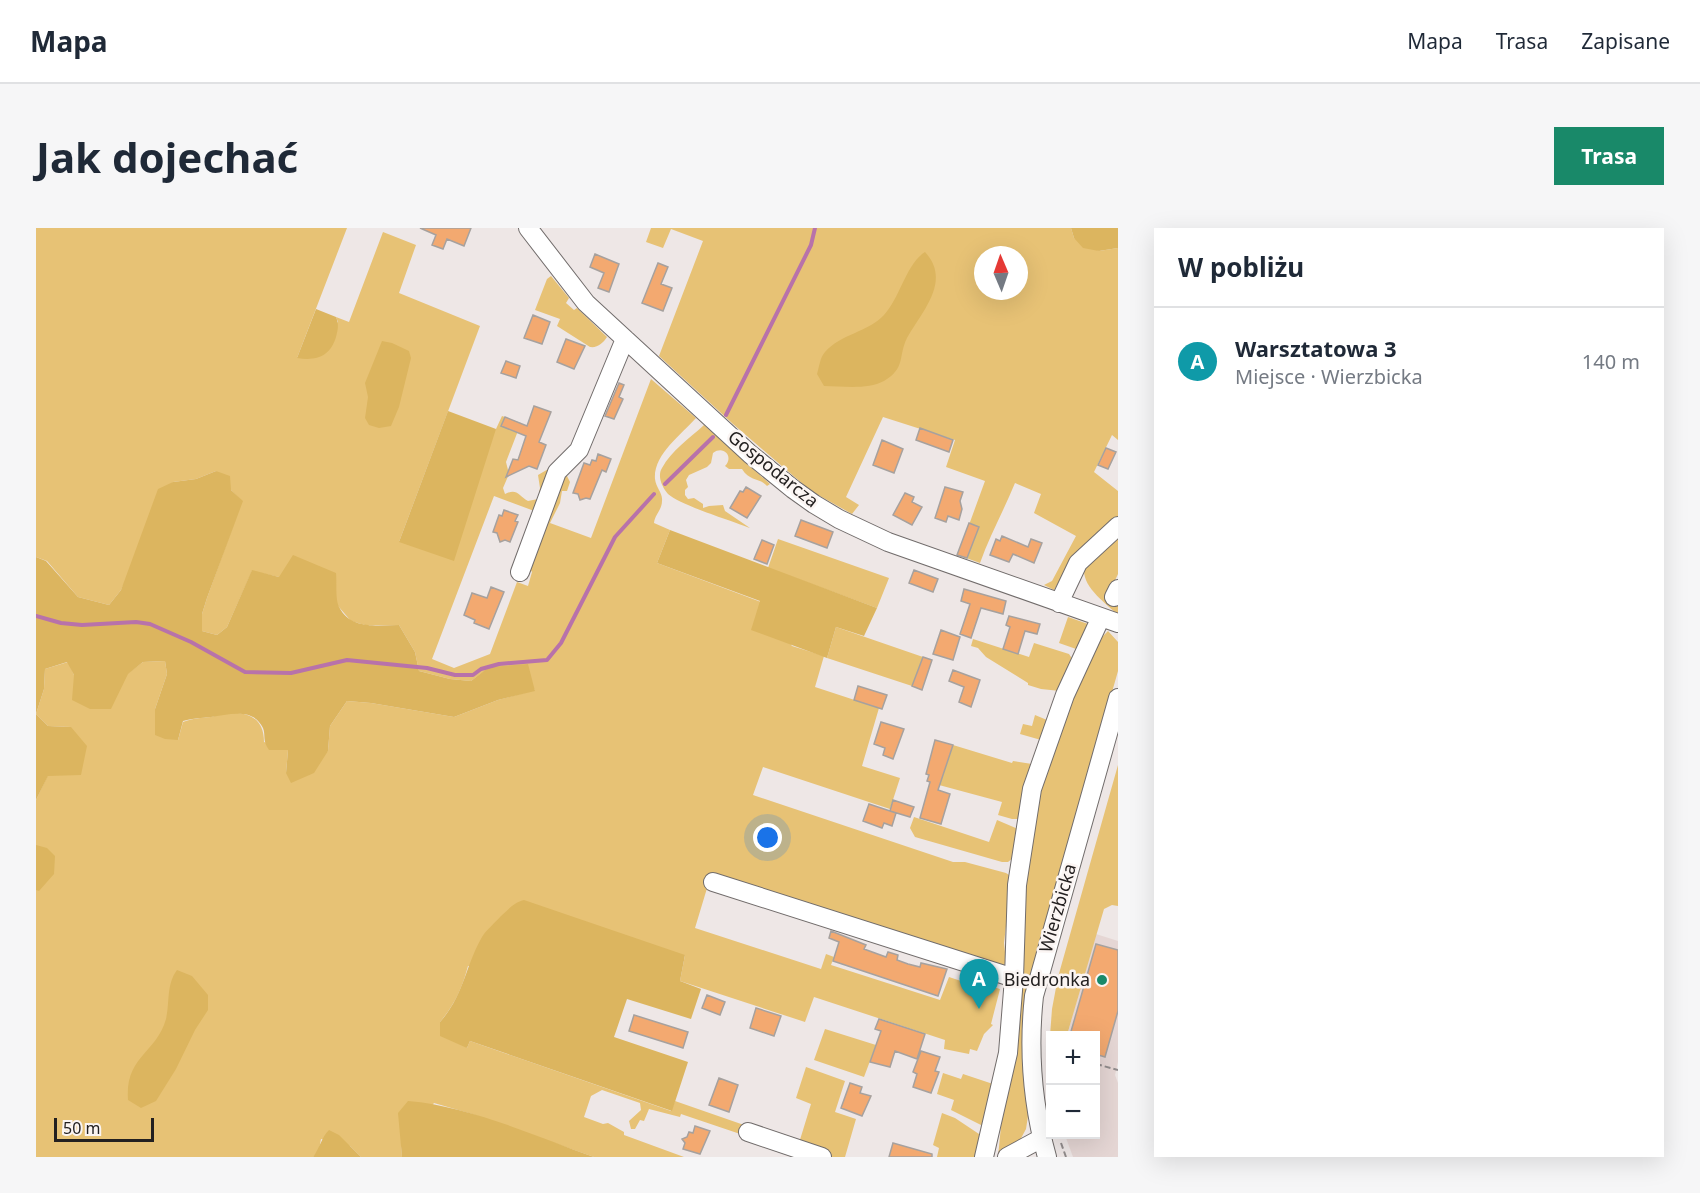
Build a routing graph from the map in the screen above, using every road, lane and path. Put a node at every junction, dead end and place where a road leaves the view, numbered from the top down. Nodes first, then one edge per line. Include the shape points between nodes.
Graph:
1 (528, 228) edge
2 (625, 339) junction
3 (1118, 526) edge
4 (520, 572) dead end
5 (1059, 603) junction
6 (1109, 620) edge
7 (1118, 698) edge
8 (713, 882) dead end
9 (1014, 978) junction
10 (1100, 1065) edge
11 (1118, 1070) edge
12 (1046, 1127) edge
13 (748, 1132) dead end
14 (1046, 1138) edge
15 (1050, 1139) edge
16 (1052, 1139) edge
17 (822, 1157) edge
18 (984, 1157) edge
19 (1007, 1157) edge
20 (1047, 1157) edge
21 (1066, 1157) edge

1 - 2 street, Gospodarcza via 586,303
2 - 4 street via 579,450 557,472
2 - 5 street, Gospodarcza via 750,454 814,504 888,542
3 - 5 street via 1081,559
5 - 6 street, Gospodarcza
6 - 9 street via 1065,695 1032,789 1017,885
7 - 12 street, Wierzbicka via 1034,996 1031,1070 1035,1103
8 - 9 street
9 - 18 street via 1008,1053
10 - 11 path
13 - 17 street
14 - 19 street
15 - 20 street, Wierzbicka
16 - 21 path

